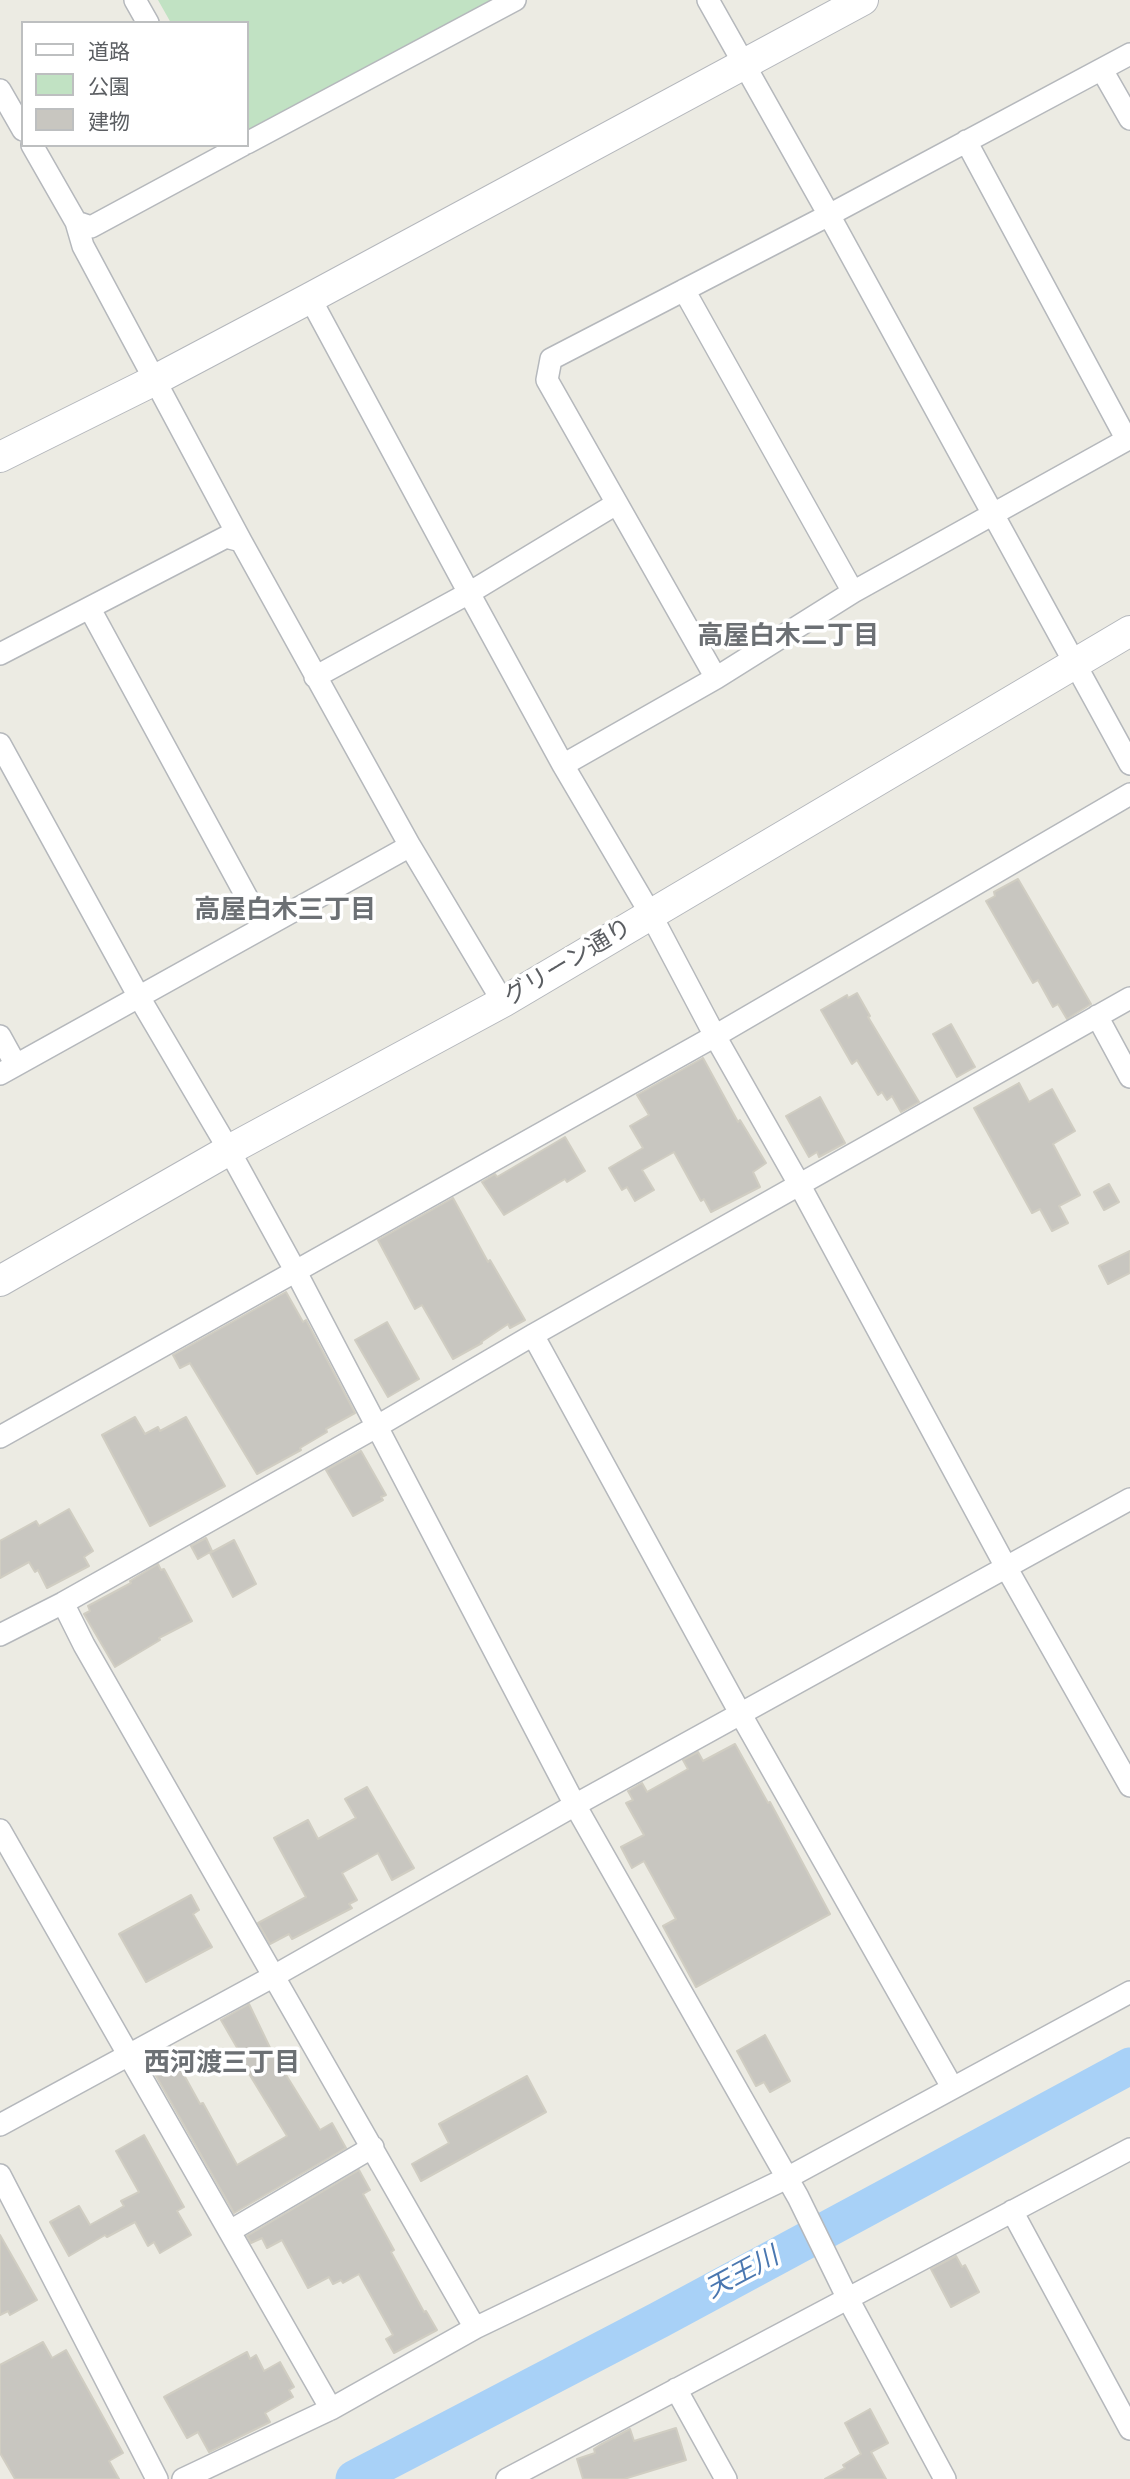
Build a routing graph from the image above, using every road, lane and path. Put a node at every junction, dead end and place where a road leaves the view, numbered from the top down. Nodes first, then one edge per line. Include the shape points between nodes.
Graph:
1 (135, 0) edge
2 (515, 0) edge
3 (708, 0) edge
4 (863, 0) edge
5 (147, 21) edge
6 (1130, 54) edge
7 (743, 65) junction
8 (1102, 70) junction
9 (0, 90) edge
10 (1130, 119) edge
11 (21, 127) edge
12 (966, 141) junction
13 (248, 142) edge
14 (33, 147) edge
15 (219, 151) edge
16 (829, 215) junction
17 (76, 222) junction
18 (684, 290) junction
19 (310, 298) junction
20 (155, 380) junction
21 (1128, 439) edge
22 (2, 452) edge
23 (615, 503) junction
24 (991, 514) junction
25 (241, 541) junction
26 (853, 592) junction
27 (468, 593) junction
28 (90, 609) junction
29 (1130, 631) edge
30 (0, 654) edge
31 (1074, 662) junction
32 (315, 677) junction
33 (716, 678) junction
34 (0, 744) edge
35 (1130, 764) edge
36 (564, 765) junction
37 (1130, 794) edge
38 (410, 846) junction
39 (650, 912) junction
40 (263, 927) junction
41 (139, 997) junction
42 (1130, 999) edge
43 (503, 1002) junction
44 (1097, 1016) junction
45 (0, 1036) edge
46 (715, 1036) junction
47 (8, 1069) edge
48 (1130, 1077) edge
49 (229, 1150) junction
50 (799, 1184) junction
51 (296, 1272) junction
52 (0, 1281) edge
53 (533, 1335) junction
54 (376, 1427) junction
55 (0, 1437) edge
56 (1130, 1499) edge
57 (1006, 1567) junction
58 (63, 1603) junction
59 (0, 1635) edge
60 (740, 1713) junction
61 (1130, 1786) edge
62 (575, 1805) junction
63 (0, 1830) edge
64 (274, 1976) junction
65 (1130, 1992) edge
66 (130, 2056) junction
67 (952, 2087) junction
68 (0, 2124) edge
69 (373, 2147) junction
70 (1130, 2149) edge
71 (0, 2175) edge
72 (787, 2179) junction
73 (1012, 2211) junction
74 (230, 2231) junction
75 (844, 2289) junction
76 (475, 2328) junction
77 (676, 2389) junction
78 (331, 2409) junction
79 (1130, 2429) edge
80 (545, 2470) edge
81 (157, 2479) edge
82 (183, 2479) edge
83 (507, 2479) edge
84 (726, 2479) edge
85 (945, 2479) edge

1 - 5 street
2 - 13 street
3 - 7 street
4 - 7 street
6 - 8 street
7 - 16 street
7 - 19 street
8 - 10 street
8 - 12 street
9 - 11 street
12 - 16 street
12 - 21 street
14 - 17 street
15 - 17 street via 91,227
16 - 18 street
16 - 24 street
17 - 20 street via 83,246
18 - 23 street via 551,359 547,380
18 - 26 street
19 - 20 street
19 - 27 street
20 - 22 street
20 - 25 street
21 - 24 street
23 - 27 street
23 - 33 street
24 - 26 street
24 - 31 street
25 - 28 street via 226,537
25 - 32 street
26 - 33 street
27 - 32 street
27 - 36 street
28 - 30 street
28 - 40 street
29 - 31 street, グリーン通り
31 - 35 street
31 - 39 street, グリーン通り
32 - 38 street
33 - 36 street
34 - 41 street
36 - 39 street
37 - 46 street
38 - 40 street
38 - 43 street
39 - 43 street, グリーン通り
39 - 46 street
40 - 41 street
41 - 47 street
41 - 49 street
42 - 44 street
43 - 49 street, グリーン通り
44 - 48 street
44 - 50 street
45 - 47 street
46 - 50 street
46 - 51 street
49 - 51 street
49 - 52 street, グリーン通り
50 - 53 street
50 - 57 street
51 - 54 street
51 - 55 street
53 - 54 street
53 - 60 street
54 - 58 street
54 - 62 street
56 - 57 street
57 - 60 street
57 - 61 street
58 - 59 street
58 - 64 street
60 - 62 street
60 - 67 street
62 - 64 street
62 - 72 street
63 - 66 street
64 - 66 street
64 - 69 street
65 - 67 street
66 - 68 street
66 - 74 street
67 - 72 street
69 - 74 street
69 - 76 street
70 - 73 street
71 - 81 street
72 - 75 street
72 - 76 street
73 - 75 street
73 - 79 street
74 - 78 street
75 - 77 street
75 - 85 street
76 - 78 street
77 - 80 street
77 - 84 street
78 - 82 street
80 - 83 street

